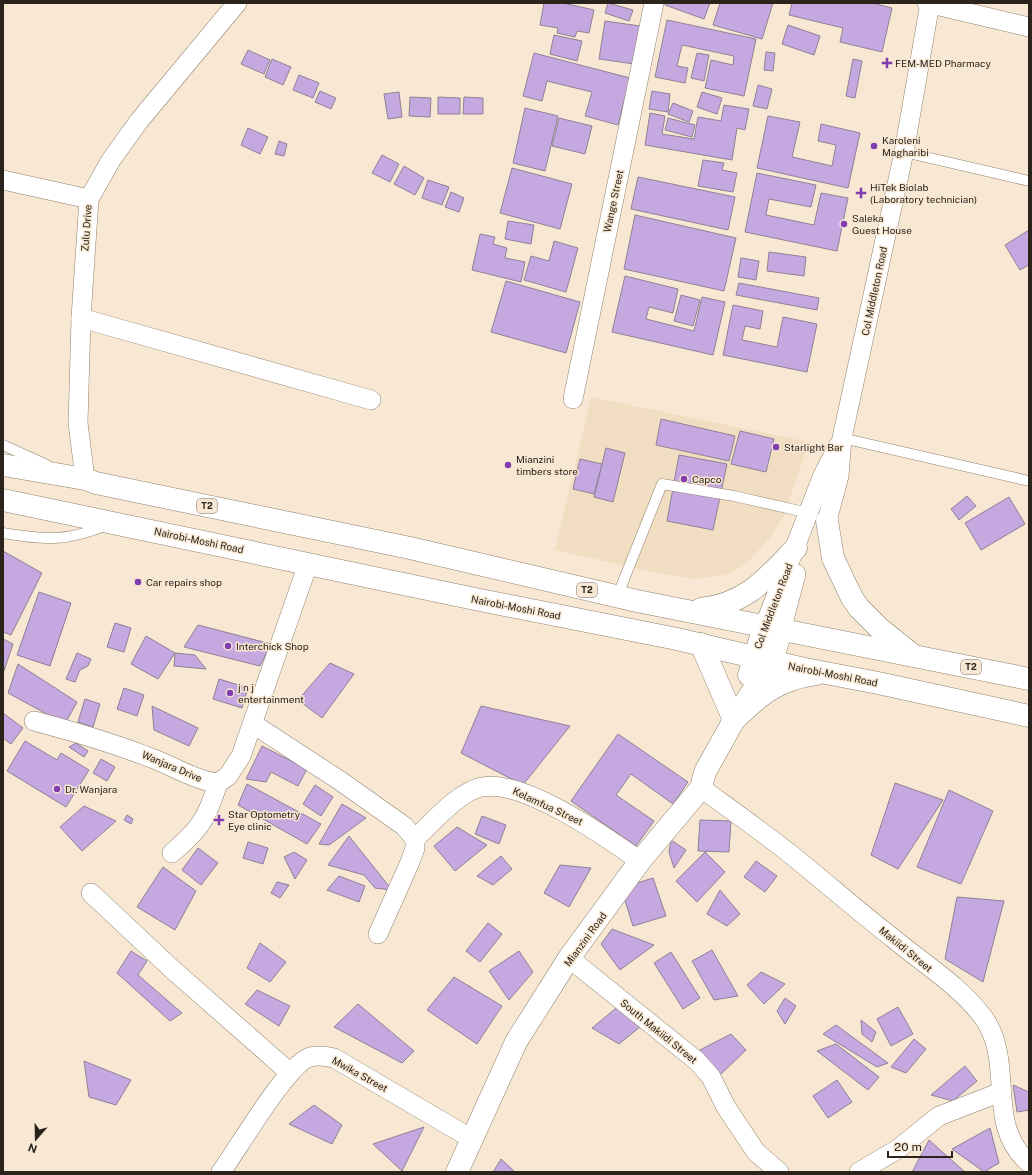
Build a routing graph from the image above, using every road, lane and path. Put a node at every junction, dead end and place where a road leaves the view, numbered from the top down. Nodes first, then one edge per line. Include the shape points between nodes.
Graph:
1 (237, 3) edge
2 (654, 3) edge
3 (929, 3) edge
4 (1029, 27) edge
5 (904, 152) junction
6 (3, 180) edge
7 (1029, 181) edge
8 (88, 198) junction
9 (81, 318) junction
10 (573, 399) dead end
11 (371, 400) dead end
12 (842, 438) junction
13 (3, 445) edge
14 (3, 465) edge
15 (76, 477) junction
16 (1029, 481) edge
17 (819, 489) junction
18 (3, 500) edge
19 (818, 517) junction
20 (114, 522) junction
21 (3, 533) edge
22 (796, 548) junction
23 (308, 564) junction
24 (616, 597) junction
25 (688, 610) junction
26 (773, 629) junction
27 (701, 644) junction
28 (913, 656) junction
29 (762, 659) junction
30 (823, 673) junction
31 (1029, 679) edge
32 (1029, 716) edge
33 (734, 720) junction
34 (34, 721) dead end
35 (253, 724) junction
36 (218, 783) junction
37 (701, 788) junction
38 (415, 839) junction
39 (172, 853) dead end
40 (640, 861) junction
41 (91, 893) dead end
42 (378, 934) dead end
43 (570, 958) junction
44 (289, 1072) junction
45 (1002, 1092) junction
46 (472, 1140) junction
47 (1029, 1163) edge
48 (221, 1172) edge
49 (457, 1172) edge
50 (779, 1172) edge
51 (859, 1172) edge

1 - 8 street, Zulu Drive via 139,121
2 - 10 street, Wange Street
3 - 4 street
3 - 5 street, Col Middleton Road
5 - 7 lane
5 - 12 street, Col Middleton Road
6 - 8 street
8 - 9 street, Zulu Drive
9 - 11 street
9 - 15 street, Zulu Drive
12 - 16 lane
12 - 17 street, Col Middleton Road via 823,475
12 - 19 street, Col Middleton Road via 839,476
13 - 15 lane
14 - 15 main road, T2
15 - 24 main road, T2 via 418,550
17 - 19 street
17 - 26 street, Col Middleton Road
18 - 20 main road, Nairobi-Moshi Road
19 - 22 street, Col Middleton Road
19 - 24 lane via 734,496 662,484
19 - 28 main road via 833,558 852,598 879,628
20 - 21 lane via 85,534 56,540
20 - 23 main road, Nairobi-Moshi Road
22 - 25 main road via 759,586 743,597 725,606
22 - 26 street, Col Middleton Road
23 - 27 main road, Nairobi-Moshi Road
23 - 35 street
24 - 25 main road, T2
25 - 26 main road, T2
26 - 28 main road, T2
26 - 29 main road, Col Middleton Road
27 - 29 main road, Nairobi-Moshi Road
27 - 33 main road
28 - 31 main road, T2
29 - 30 main road, Nairobi-Moshi Road
29 - 33 main road, Col Middleton Road
30 - 32 main road, Nairobi-Moshi Road
30 - 33 main road via 775,685
33 - 37 main road, Mianzini Road via 705,772
34 - 36 street, Wanjara Drive via 109,741 195,777
35 - 36 street via 241,756 228,776
35 - 38 street via 404,826
36 - 39 street via 203,821
37 - 40 main road, Mianzini Road
37 - 45 street, Makiidi Street via 788,852 957,989 983,1017 994,1038 1000,1061
38 - 40 street, Kelamfua Street via 461,796 481,787 506,787 589,825
38 - 42 street via 410,862
40 - 43 main road, Mianzini Road
41 - 44 street via 172,969
43 - 46 main road, Mianzini Road via 516,1042
43 - 50 street, South Makiidi Street via 698,1061 711,1077 726,1107 756,1152
44 - 46 street, Mwika Street via 308,1058 334,1058
44 - 48 street, Mwika Street
45 - 47 street, Makiidi Street via 1006,1130 1014,1146
45 - 51 street via 939,1116 898,1149
46 - 49 main road, Mianzini Road

